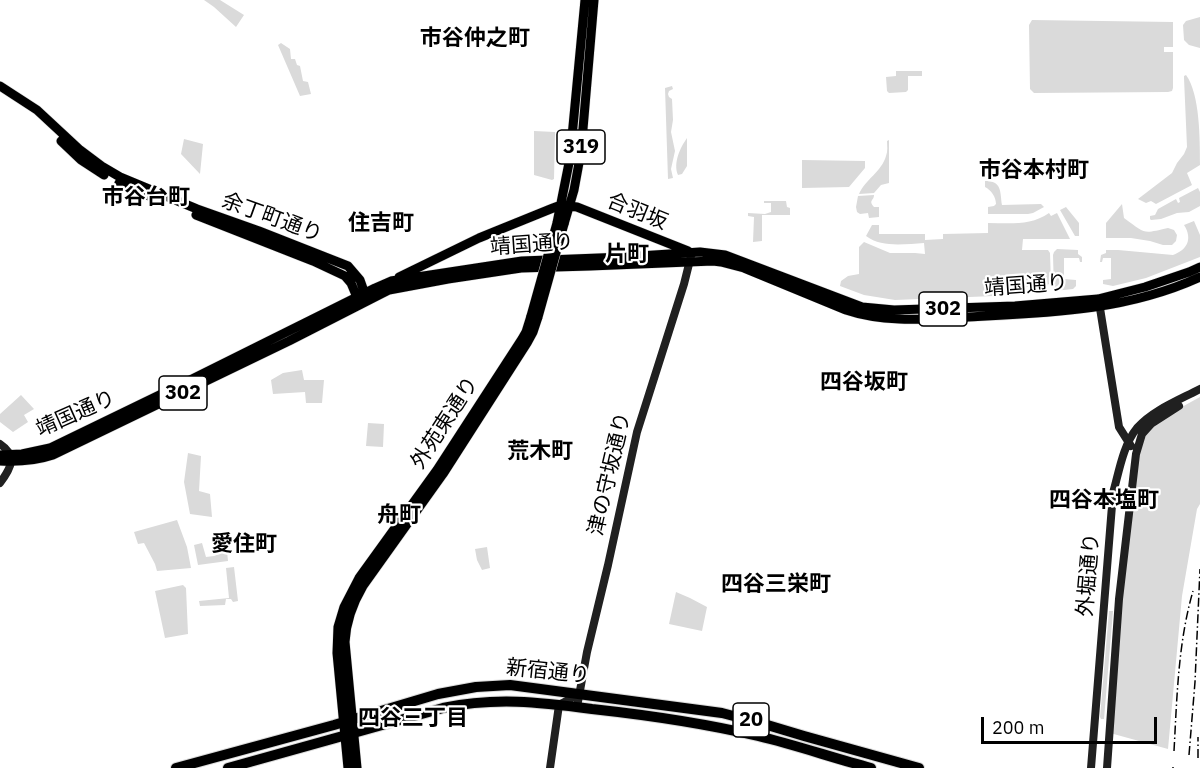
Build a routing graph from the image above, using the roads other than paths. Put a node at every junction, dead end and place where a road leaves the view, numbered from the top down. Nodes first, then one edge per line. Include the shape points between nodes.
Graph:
1 (585, 0) edge
2 (594, 0) edge
3 (582, 83) junction
4 (0, 86) edge
5 (0, 93) edge
6 (565, 205) junction
7 (660, 241) junction
8 (671, 247) junction
9 (681, 253) junction
10 (655, 256) junction
11 (691, 257) junction
12 (433, 260) junction
13 (1200, 267) edge
14 (436, 274) junction
15 (1200, 277) edge
16 (391, 281) junction
17 (428, 283) junction
18 (362, 298) junction
19 (1099, 303) junction
20 (1200, 389) edge
21 (1200, 394) edge
22 (1128, 443) junction
23 (0, 444) edge
24 (0, 454) edge
25 (1136, 454) junction
26 (11, 459) junction
27 (0, 461) edge
28 (0, 483) edge
29 (579, 694) junction
30 (559, 705) junction
31 (577, 707) junction
32 (348, 721) junction
33 (349, 735) junction
34 (176, 768) edge
35 (228, 768) edge
36 (348, 768) edge
37 (357, 768) edge
38 (550, 768) edge
39 (872, 768) edge
40 (919, 768) edge
41 (1091, 768) edge
42 (1107, 768) edge

1 - 3 main road, 外苑東通り / 319
2 - 3 main road, 外苑東通り / 319
3 - 6 main road, 外苑東通り / 319 via 581,152
4 - 18 main road, 余丁町通り via 38,110 91,159 120,177 348,266 360,280
5 - 18 main road, 余丁町通り via 39,119 86,164 118,183 345,276
6 - 7 main road, 合羽坂 / 302
6 - 12 main road, 302
6 - 32 main road, 外苑東通り / 319, bridge via 535,316 437,470 348,598 337,642
7 - 8 main road
7 - 11 main road, 合羽坂 / 302
8 - 9 main road
8 - 10 main road via 669,252
9 - 10 main road, 靖国通り / 302
9 - 11 main road, 靖国通り / 302
10 - 14 main road, 靖国通り / 302 via 522,261
11 - 17 main road, 靖国通り / 302 via 521,268
11 - 19 main road, 靖国通り / 302 via 707,252 725,255 862,307 879,309
11 - 29 main road, 津の守坂通り via 637,432
12 - 14 main road
12 - 16 main road, 302
13 - 19 main road, 靖国通り / 302
14 - 16 main road, 靖国通り / 302
14 - 17 main road
15 - 19 main road, 靖国通り / 302 via 1147,296
16 - 18 main road, 靖国通り / 302
17 - 18 main road, 靖国通り / 302
18 - 26 main road, 靖国通り / 302 via 289,341 53,455 33,461
19 - 22 main road via 1119,427
20 - 22 main road, 外堀通り via 1148,418
21 - 25 main road, 外堀通り via 1151,424 1142,434
22 - 25 main road
22 - 41 main road, 外堀通り via 1113,493
23 - 26 main road
24 - 26 main road, 靖国通り / 302
25 - 42 main road, 外堀通り via 1119,599
26 - 27 main road, 靖国通り / 302
26 - 28 main road
29 - 30 main road
29 - 31 main road, 津の守坂通り
29 - 32 highway, 新宿通り / 20 via 510,685 476,687
29 - 40 highway, 新宿通り / 20 via 722,713
30 - 31 highway, 新宿通り / 20
30 - 33 highway, 新宿通り / 20 via 498,700 463,704
30 - 38 main road
31 - 39 highway, 新宿通り / 20 via 717,726
32 - 33 main road, 外苑東通り / 319
32 - 34 highway, 新宿通り / 20
33 - 35 highway, 新宿通り / 20
33 - 36 main road, 外苑東通り / 319
33 - 37 main road, 外苑東通り / 319

